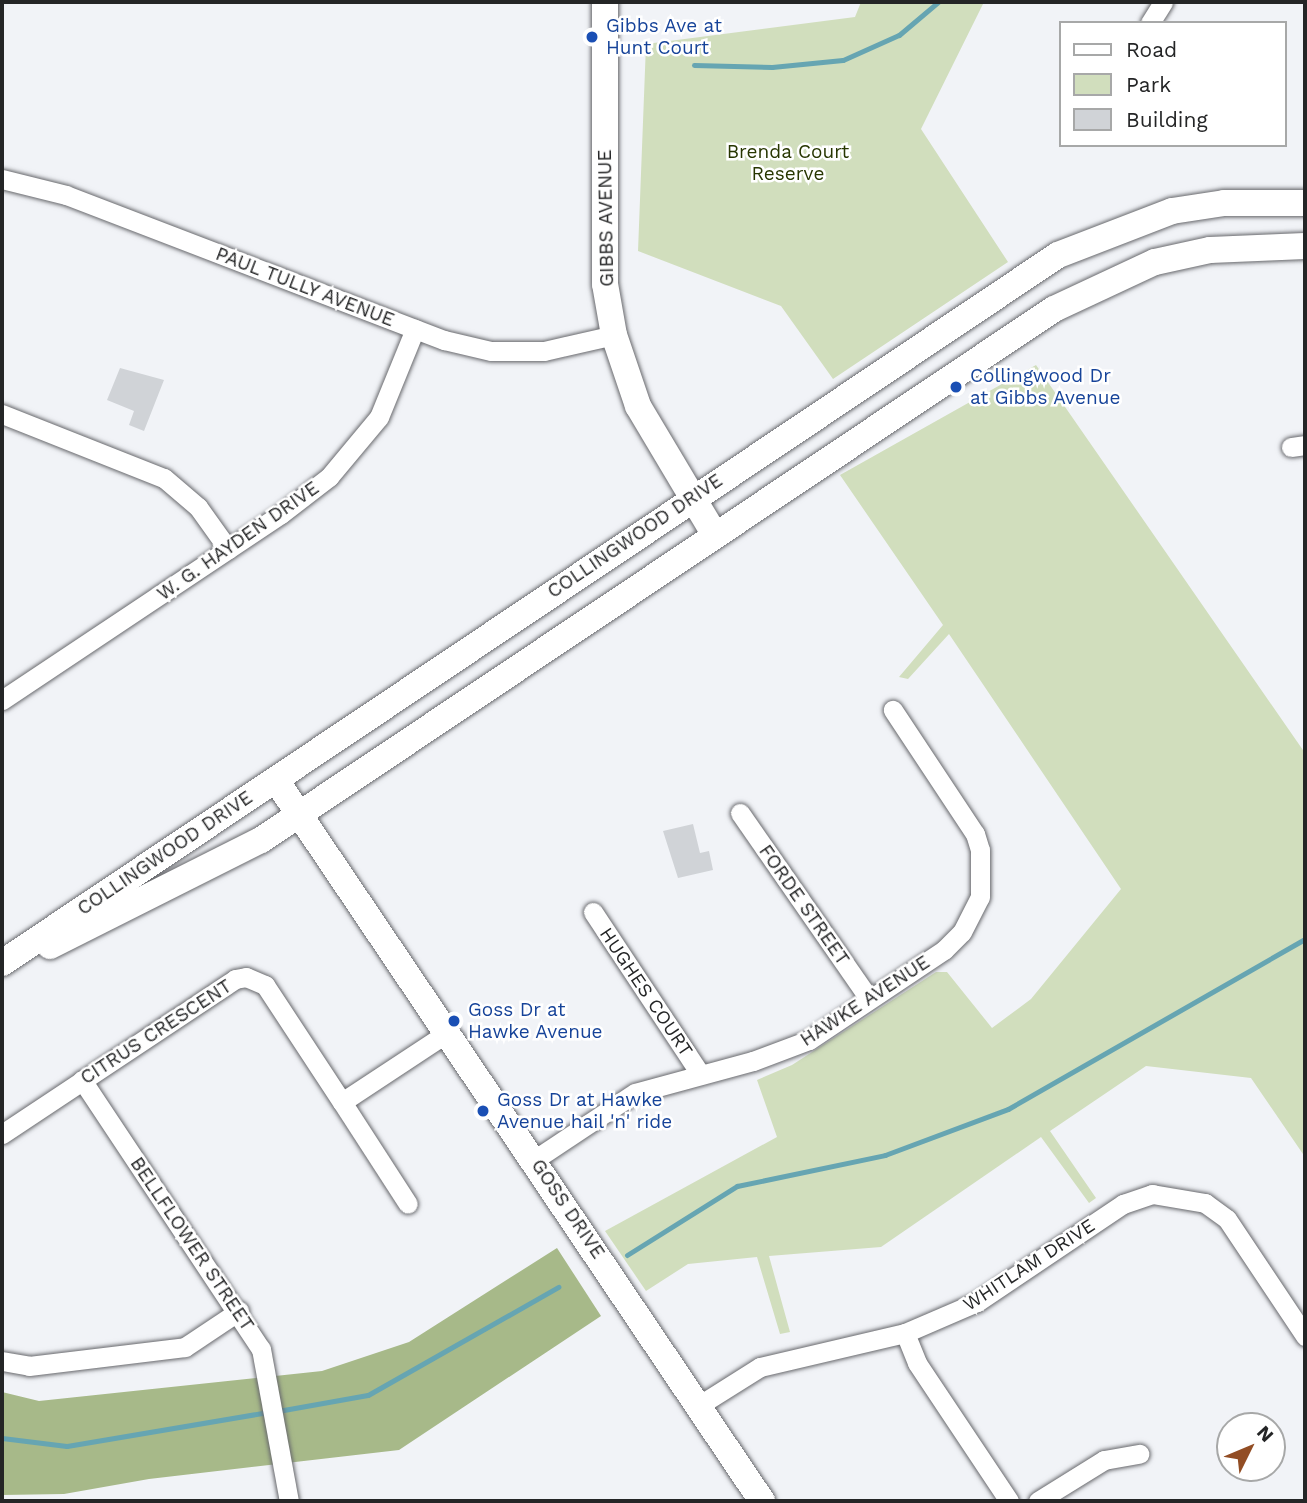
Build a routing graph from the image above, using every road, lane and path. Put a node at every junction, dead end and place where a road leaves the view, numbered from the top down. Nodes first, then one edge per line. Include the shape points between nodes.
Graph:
1 (605, 2) edge
2 (1163, 2) edge
3 (1151, 21) edge
4 (2, 179) edge
5 (1305, 203) edge
6 (1305, 246) edge
7 (415, 329) junction
8 (614, 335) junction
9 (2, 414) edge
10 (698, 493) junction
11 (724, 529) junction
12 (228, 549) junction
13 (2, 700) edge
14 (893, 710) dead end
15 (276, 780) junction
16 (740, 813) dead end
17 (300, 814) junction
18 (593, 912) dead end
19 (2, 965) edge
20 (868, 997) junction
21 (448, 1032) junction
22 (699, 1072) junction
23 (82, 1080) junction
24 (342, 1102) junction
25 (2, 1134) edge
26 (534, 1160) junction
27 (408, 1204) dead end
28 (239, 1311) junction
29 (905, 1333) junction
30 (1305, 1336) edge
31 (2, 1361) edge
32 (698, 1406) junction
33 (1139, 1454) dead end
34 (289, 1501) edge
35 (762, 1501) edge
36 (1009, 1501) edge
37 (1038, 1501) edge

1 - 8 main road, GIBBS AVENUE via 605,284
2 - 3 street
4 - 7 street, PAUL TULLY AVENUE via 66,195
5 - 10 main road, COLLINGWOOD DRIVE via 1224,203 1172,211 1091,239 1019,280
6 - 11 main road, COLLINGWOOD DRIVE via 1210,250 1155,262 1054,309
7 - 8 street, PAUL TULLY AVENUE via 491,351 544,351
7 - 12 street, W. G. HAYDEN DRIVE via 367,437 304,499
8 - 10 main road, GIBBS AVENUE via 638,406
9 - 12 street via 164,478 198,507
10 - 11 main road, GIBBS AVENUE
10 - 15 main road, COLLINGWOOD DRIVE
11 - 17 main road, COLLINGWOOD DRIVE
12 - 13 street, W. G. HAYDEN DRIVE
14 - 20 street, HAWKE AVENUE via 975,834 983,870 980,897 962,932 944,950
15 - 17 main road, GOSS DRIVE
15 - 19 main road, COLLINGWOOD DRIVE
16 - 20 street, FORDE STREET
17 - 19 main road, COLLINGWOOD DRIVE via 203,873
17 - 21 main road, GOSS DRIVE
18 - 22 street, HUGHES COURT
20 - 22 street, HAWKE AVENUE via 809,1040 753,1061
21 - 24 street
21 - 26 main road, GOSS DRIVE
22 - 26 street, HAWKE AVENUE via 635,1093
23 - 24 street, CITRUS CRESCENT via 235,979 246,977 265,985
23 - 25 street, CITRUS CRESCENT
23 - 28 street, BELLFLOWER STREET
24 - 27 street
26 - 32 main road, GOSS DRIVE
28 - 31 street via 186,1347 29,1366
28 - 34 street, BELLFLOWER STREET via 261,1349
29 - 30 street, WHITLAM DRIVE via 976,1302 1123,1204 1152,1194 1205,1203 1227,1219
29 - 32 street, WHITLAM DRIVE via 760,1367
29 - 36 street via 917,1363
32 - 35 main road, GOSS DRIVE
33 - 37 street via 1104,1461

